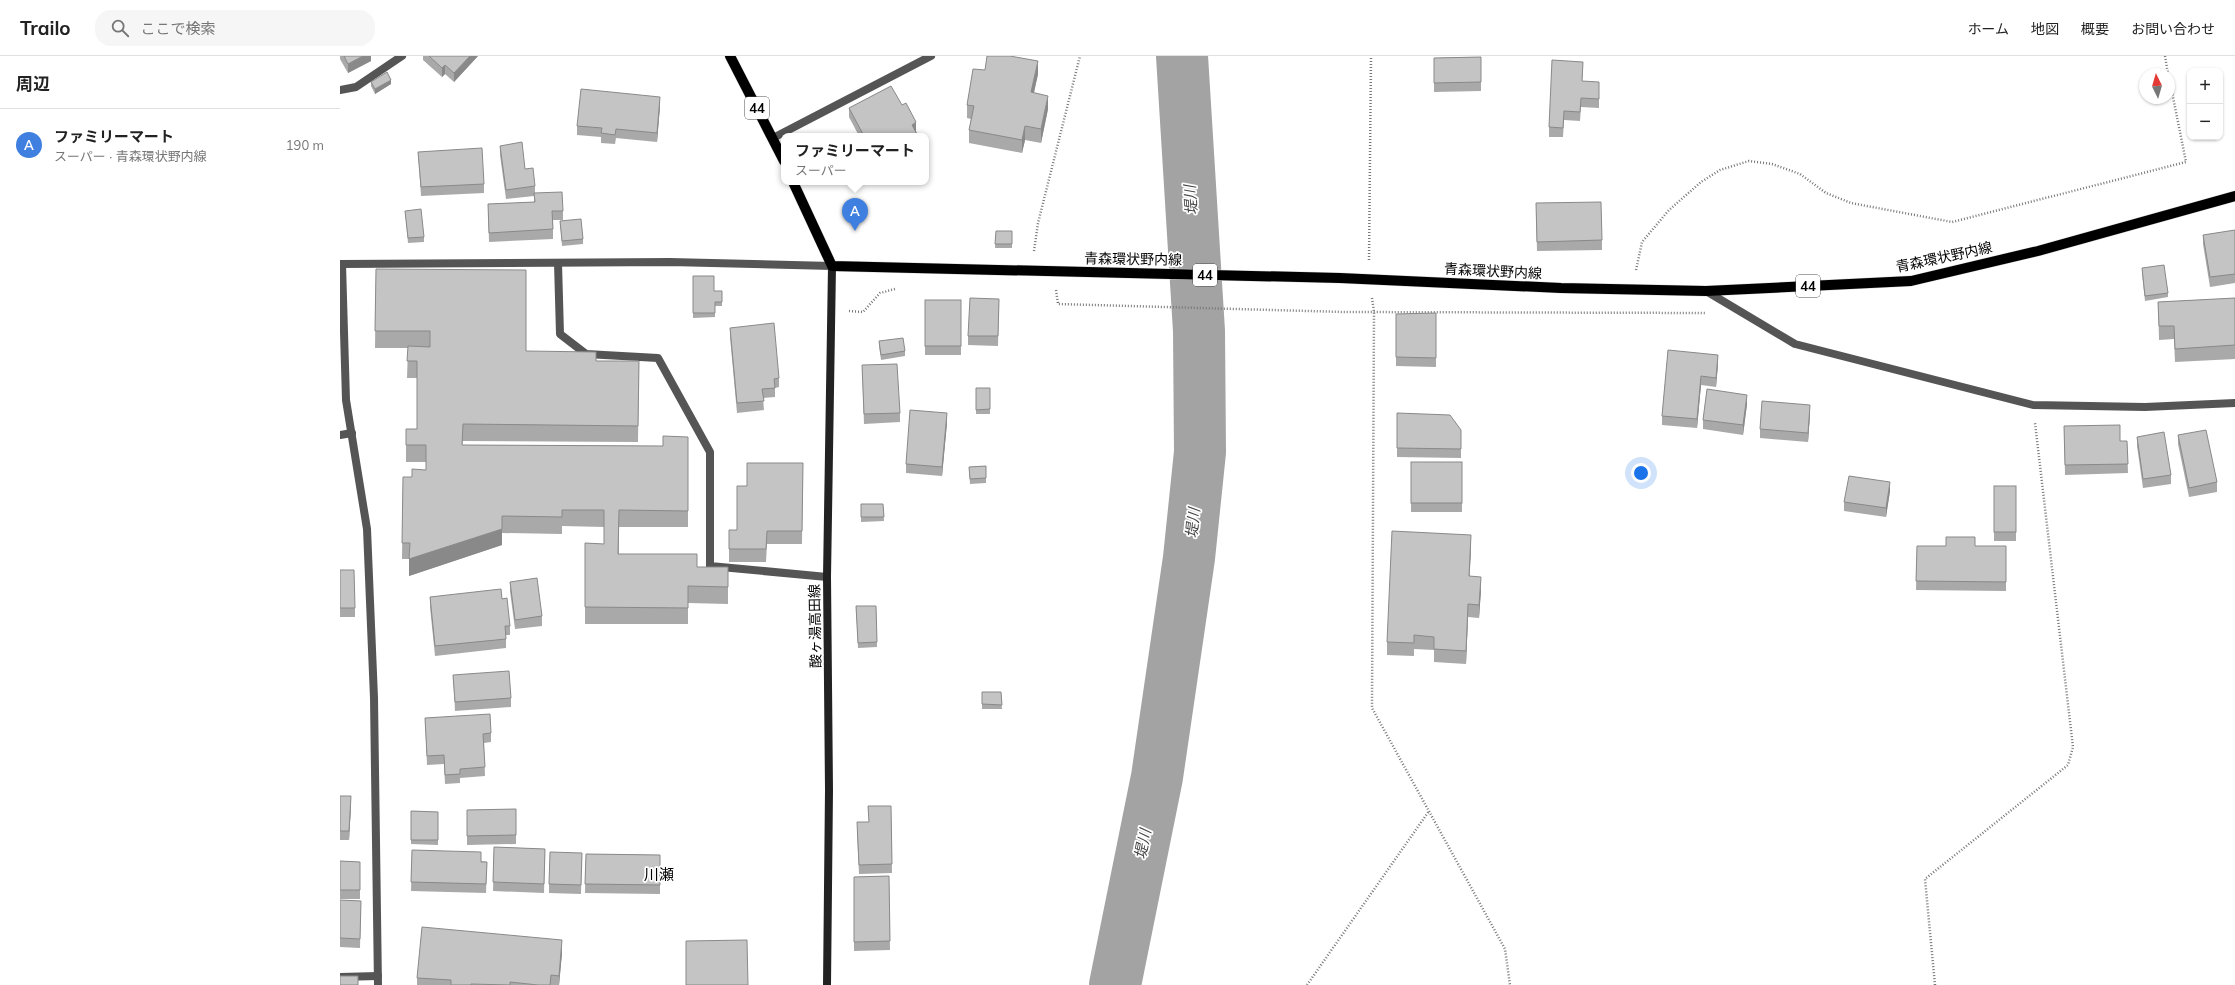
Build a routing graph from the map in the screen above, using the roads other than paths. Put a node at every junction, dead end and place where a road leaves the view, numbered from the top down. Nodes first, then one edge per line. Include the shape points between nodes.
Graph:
1 (402, 56) edge
2 (730, 56) edge
3 (931, 56) edge
4 (340, 90) edge
5 (783, 133) edge
6 (781, 134) edge
7 (773, 138) junction
8 (781, 155) edge
9 (794, 185) edge
10 (2235, 196) edge
11 (558, 263) junction
12 (341, 264) edge
13 (832, 266) junction
14 (1706, 291) junction
15 (2235, 403) edge
16 (352, 433) junction
17 (340, 435) edge
18 (827, 577) junction
19 (378, 976) junction
20 (340, 977) edge
21 (378, 985) edge
22 (827, 985) edge

1 - 4 street via 356,87
2 - 7 main road, 44
3 - 5 street
6 - 7 street
7 - 8 main road, 44
9 - 13 main road
10 - 14 main road, 青森環状野内線 / 44 via 2038,251 1911,281
11 - 12 street
11 - 13 street via 670,262
11 - 18 street via 560,334 586,354 658,358 710,452 710,566
12 - 16 street via 346,400
13 - 14 main road, 青森環状野内線 / 44 via 1340,278
13 - 18 main road, 酸ヶ湯高田線
14 - 15 street via 1795,344 2033,405 2144,407
16 - 17 street
16 - 19 street via 367,537 374,698
18 - 22 main road, 酸ヶ湯高田線
19 - 20 street
19 - 21 street

